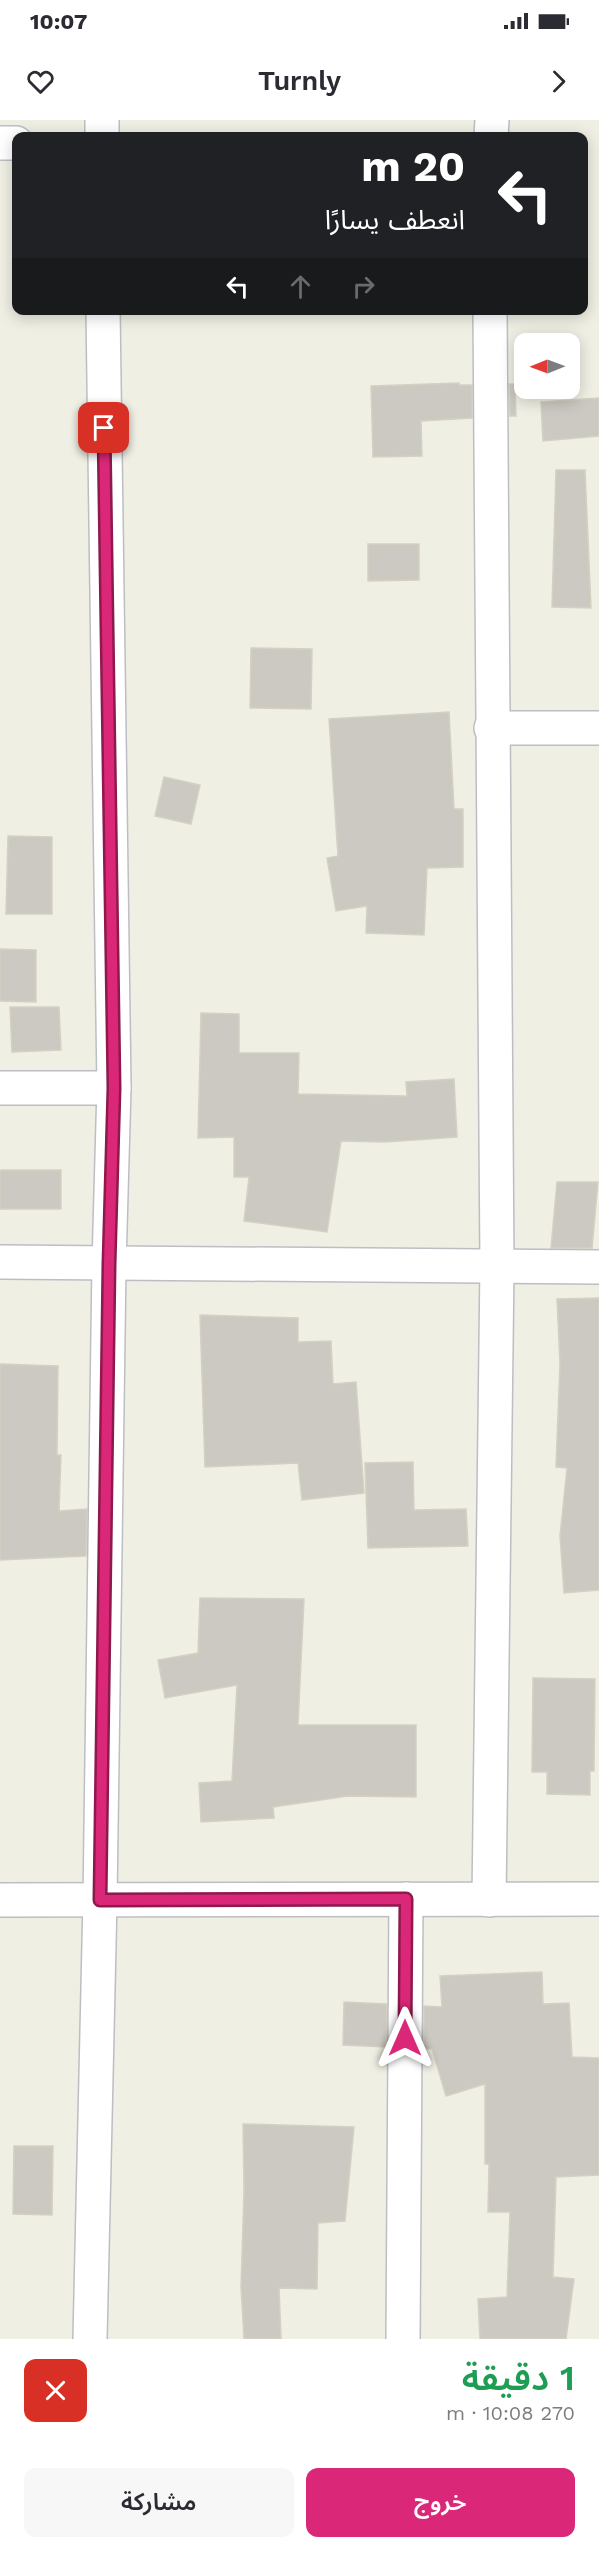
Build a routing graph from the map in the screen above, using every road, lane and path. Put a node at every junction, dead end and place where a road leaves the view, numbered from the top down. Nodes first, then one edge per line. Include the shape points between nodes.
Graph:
1 (103, 315) edge
2 (490, 315) edge
3 (492, 728) junction
4 (599, 728) edge
5 (0, 1088) edge
6 (114, 1088) junction
7 (0, 1262) edge
8 (109, 1264) junction
9 (497, 1266) junction
10 (599, 1267) edge
11 (406, 1899) junction
12 (489, 1899) junction
13 (599, 1899) edge
14 (0, 1900) edge
15 (100, 1900) junction
16 (90, 2339) edge
17 (403, 2339) edge

1 - 6 street
2 - 3 street
3 - 4 street
3 - 9 street
5 - 6 street
6 - 8 street
7 - 8 street
8 - 9 street
8 - 15 street
9 - 10 street
9 - 12 street
11 - 12 street
11 - 15 street
11 - 17 street
12 - 13 street
14 - 15 street
15 - 16 street

